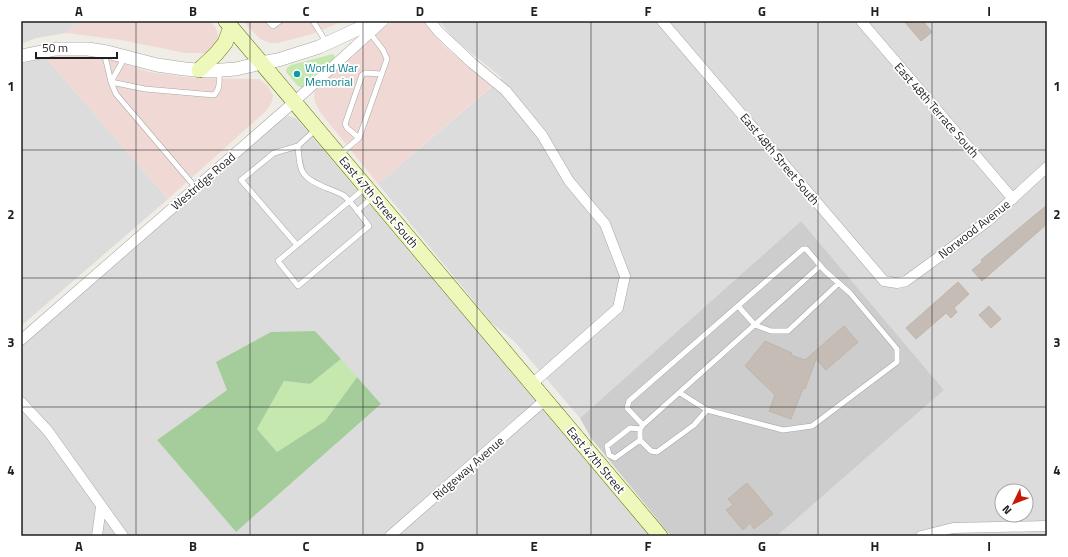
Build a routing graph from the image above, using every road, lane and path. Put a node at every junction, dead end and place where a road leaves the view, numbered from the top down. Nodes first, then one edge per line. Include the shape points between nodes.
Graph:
1 (268, 21) edge
2 (280, 21) edge
3 (313, 21) edge
4 (384, 21) edge
5 (430, 21) edge
6 (861, 21) edge
7 (228, 24) edge
8 (665, 24) edge
9 (371, 27) edge
10 (327, 43) junction
11 (104, 51) junction
12 (21, 56) edge
13 (125, 57) junction
14 (261, 62) junction
15 (199, 70) junction
16 (219, 70) junction
17 (381, 74) junction
18 (111, 82) junction
19 (294, 102) junction
20 (316, 129) junction
21 (359, 138) junction
22 (298, 146) junction
23 (339, 155) junction
24 (1047, 168) edge
25 (196, 188) junction
26 (370, 192) junction
27 (1013, 199) junction
28 (349, 202) junction
29 (357, 211) junction
30 (297, 244) junction
31 (820, 266) junction
32 (839, 283) junction
33 (897, 283) joint
34 (738, 306) junction
35 (755, 325) junction
36 (21, 340) edge
37 (532, 384) junction
38 (680, 393) junction
39 (545, 400) junction
40 (21, 402) edge
41 (707, 410) junction
42 (642, 427) junction
43 (640, 440) junction
44 (603, 459) junction
45 (101, 507) junction
46 (1047, 526) edge
47 (97, 536) edge
48 (123, 536) edge
49 (390, 536) edge
50 (660, 536) edge
51 (921, 536) edge

1 - 2 lane via 273,26
3 - 10 lane
4 - 9 street, Westridge Road
5 - 37 street via 472,63 506,91 542,135 569,181 605,224 625,276 618,308
6 - 27 street, East 48th Terrace South
7 - 14 main road, East 47th Street South
7 - 15 main road via 225,43
8 - 33 street, East 48th Street South via 869,265 884,281
9 - 10 street via 358,29
9 - 17 lane via 387,59
9 - 19 street, Westridge Road
10 - 14 street via 278,60
11 - 12 street via 56,49
11 - 13 street
11 - 18 lane
13 - 15 street via 157,65
13 - 18 lane
14 - 16 street via 236,69
14 - 19 main road, East 47th Street South
15 - 16 street
16 - 18 lane via 220,86 214,96 145,89
17 - 21 lane
17 - 21 lane via 365,72 362,75 345,124
18 - 25 lane via 116,94
19 - 20 main road, East 47th Street South
19 - 25 street, Westridge Road
20 - 22 lane
20 - 23 main road, East 47th Street South
21 - 23 lane
22 - 28 lane via 300,166 306,177 344,196
22 - 30 lane via 274,153 241,180
23 - 26 main road, East 47th Street South
24 - 27 street, Norwood Avenue
25 - 36 street, Westridge Road
26 - 28 lane
26 - 29 lane
26 - 37 main road, East 47th Street South
27 - 33 street, Norwood Avenue via 988,221 906,281
28 - 29 lane
28 - 30 lane
29 - 30 lane via 369,226 298,286 278,261
31 - 32 lane
31 - 34 lane via 806,250 802,250
31 - 35 lane
32 - 35 lane via 788,331 771,331
32 - 41 lane via 897,349 897,362 812,426 783,430
34 - 35 lane
34 - 42 lane via 629,401 628,408
35 - 38 lane
37 - 39 main road, East 47th Street
38 - 41 lane
38 - 42 lane
39 - 44 main road, East 47th Street
39 - 49 street, Ridgeway Avenue
40 - 45 street via 48,431
41 - 43 lane via 694,425 657,452 651,451
42 - 43 lane
42 - 44 lane via 630,428 607,446
43 - 44 lane via 615,458
44 - 50 main road, East 47th Street
45 - 47 street
45 - 48 street
46 - 51 street via 953,528

